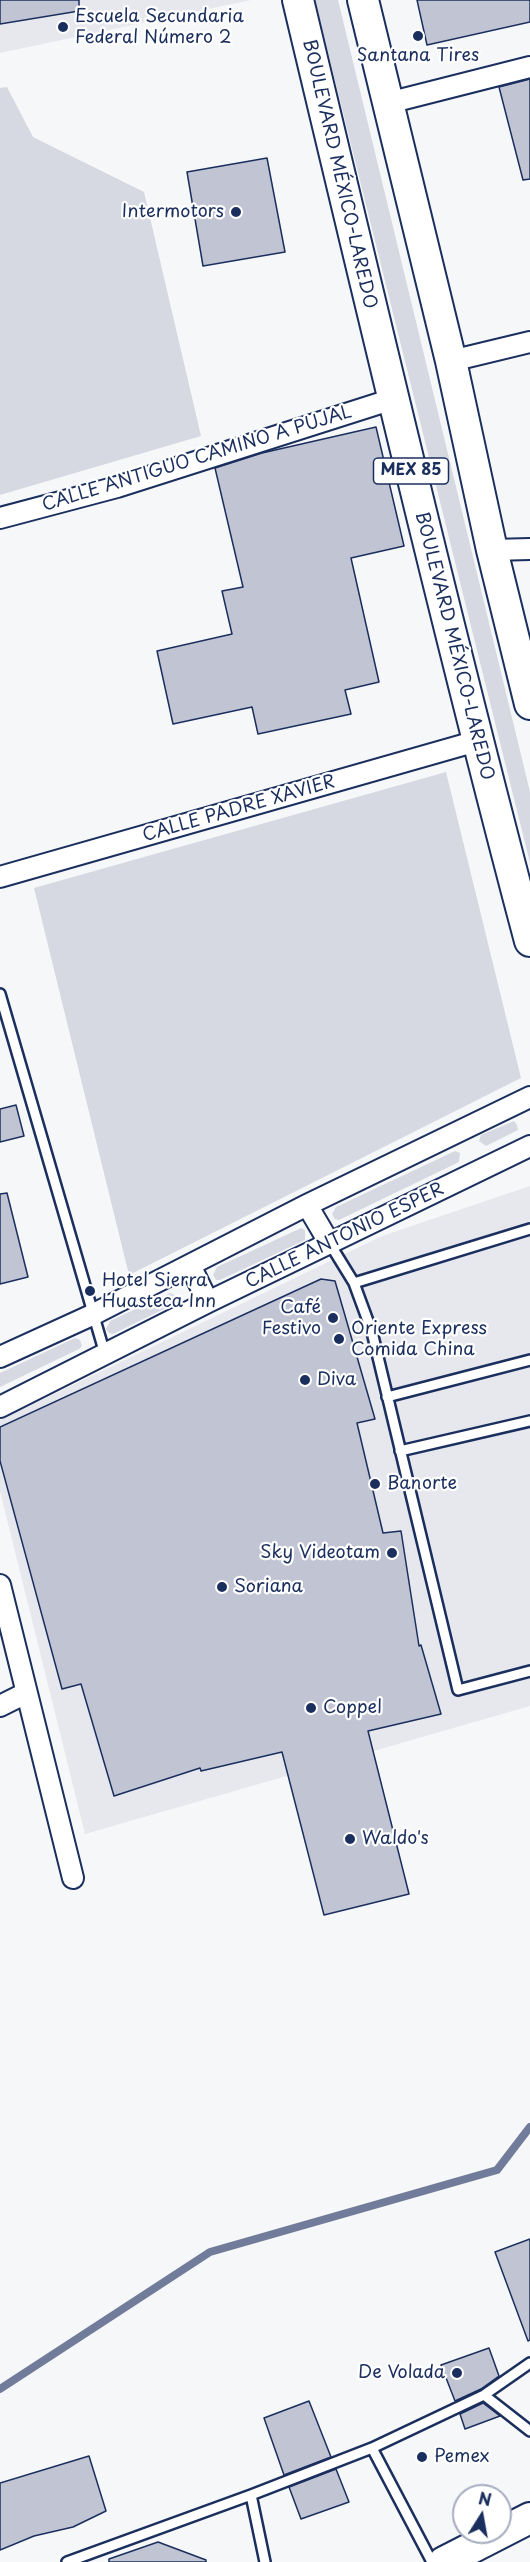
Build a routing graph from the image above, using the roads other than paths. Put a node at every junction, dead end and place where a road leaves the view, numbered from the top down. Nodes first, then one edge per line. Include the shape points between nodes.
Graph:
1 (298, 0) edge
2 (363, 0) edge
3 (530, 67) edge
4 (388, 103) junction
5 (530, 342) edge
6 (451, 361) junction
7 (393, 399) junction
8 (0, 518) edge
9 (530, 549) edge
10 (492, 550) junction
11 (530, 704) edge
12 (477, 741) junction
13 (0, 877) edge
14 (530, 940) edge
15 (0, 994) edge
16 (530, 1097) edge
17 (530, 1146) edge
18 (307, 1205) junction
19 (530, 1229) edge
20 (330, 1244) junction
21 (190, 1265) junction
22 (354, 1283) junction
23 (208, 1302) junction
24 (92, 1315) junction
25 (105, 1354) junction
26 (0, 1357) edge
27 (530, 1360) edge
28 (387, 1397) junction
29 (0, 1407) edge
30 (530, 1421) edge
31 (400, 1451) junction
32 (0, 1585) edge
33 (530, 1671) edge
34 (26, 1693) junction
35 (0, 1706) edge
36 (73, 1878) dead end
37 (530, 2363) edge
38 (484, 2396) junction
39 (530, 2431) edge
40 (372, 2448) junction
41 (251, 2495) junction
42 (530, 2518) edge
43 (67, 2562) edge
44 (265, 2562) edge
45 (432, 2562) edge
46 (444, 2562) edge

1 - 7 main road, BOULEVARD MÉXICO-LAREDO / MEX 85
2 - 4 main road, MEX 85
3 - 4 street
4 - 6 main road, MEX 85
5 - 6 street
6 - 10 main road, MEX 85
7 - 8 street, CALLE ANTIGUO CAMINO A PUJAL via 117,487
7 - 12 main road, BOULEVARD MÉXICO-LAREDO / MEX 85
9 - 10 street
10 - 11 main road, MEX 85
12 - 13 street, CALLE PADRE XAVIER
12 - 14 main road, BOULEVARD MÉXICO-LAREDO / MEX 85
15 - 24 lane
16 - 18 street
17 - 20 street, CALLE ANTONIO ESPER
18 - 20 street
18 - 21 street
19 - 22 lane
20 - 22 lane
20 - 23 street, CALLE ANTONIO ESPER
21 - 23 street
21 - 24 street
22 - 28 lane via 372,1332
23 - 25 street, CALLE ANTONIO ESPER
24 - 25 lane
24 - 26 street
25 - 29 street, CALLE ANTONIO ESPER
27 - 28 lane
28 - 31 lane
30 - 31 lane
31 - 33 lane via 458,1690
32 - 34 street
34 - 35 street
34 - 36 street
37 - 38 lane
38 - 39 lane
38 - 40 lane
40 - 41 lane
40 - 45 lane
41 - 43 lane
41 - 44 lane
42 - 46 main road

